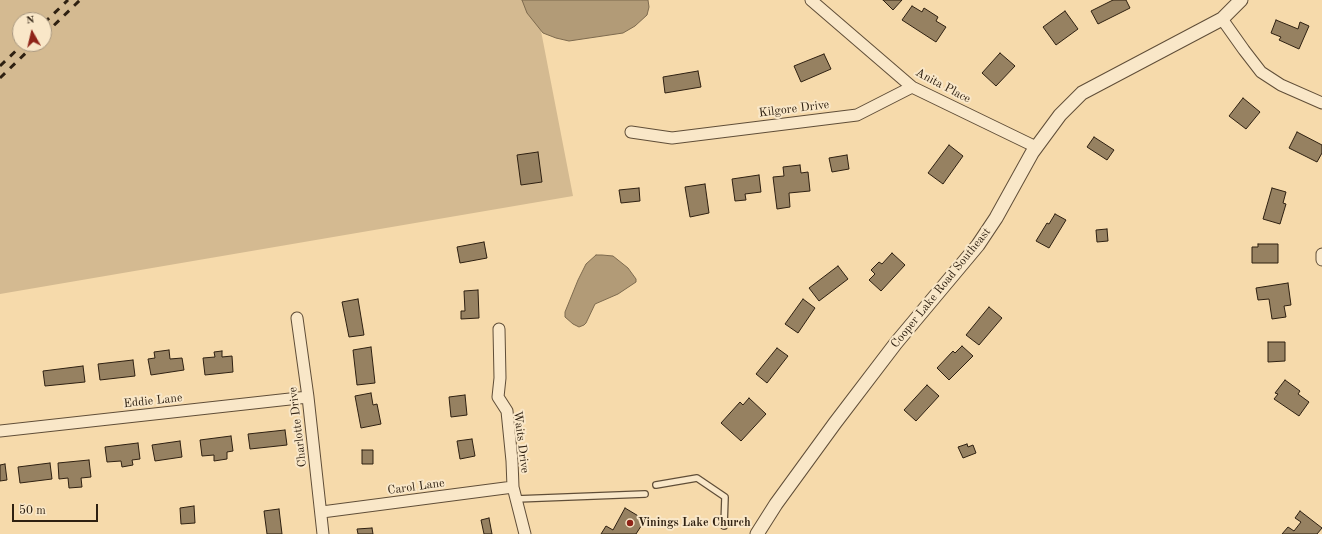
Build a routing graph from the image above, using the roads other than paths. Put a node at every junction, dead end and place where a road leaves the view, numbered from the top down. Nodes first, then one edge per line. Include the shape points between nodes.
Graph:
1 (811, 0) edge
2 (1241, 0) edge
3 (1222, 19) junction
4 (912, 87) junction
5 (1322, 103) edge
6 (631, 132) dead end
7 (1036, 147) junction
8 (1322, 254) edge
9 (1322, 260) edge
10 (297, 318) dead end
11 (499, 329) dead end
12 (308, 397) junction
13 (0, 431) edge
14 (656, 485) dead end
15 (513, 487) junction
16 (645, 494) dead end
17 (516, 499) junction
18 (322, 512) junction
19 (724, 526) dead end
20 (323, 534) edge
21 (525, 534) edge
22 (757, 534) edge

1 - 4 street, Anita Place
2 - 3 street, Cooper Lake Road Southeast
3 - 5 street via 1261,72 1281,85
3 - 7 street, Cooper Lake Road Southeast via 1082,93 1060,115
4 - 6 street, Kilgore Drive via 857,115 672,138
4 - 7 street, Anita Place
7 - 22 street, Cooper Lake Road Southeast via 978,245 896,343 776,504
8 - 9 street
10 - 12 street, Charlotte Drive
11 - 15 street, Waits Drive via 498,397 507,411
12 - 13 street, Eddie Lane
12 - 18 street, Charlotte Drive
14 - 19 lane via 696,478 725,497
15 - 17 street, Waits Drive
15 - 18 street, Carol Lane
16 - 17 lane
17 - 21 street, Waits Drive
18 - 20 street, Charlotte Drive

